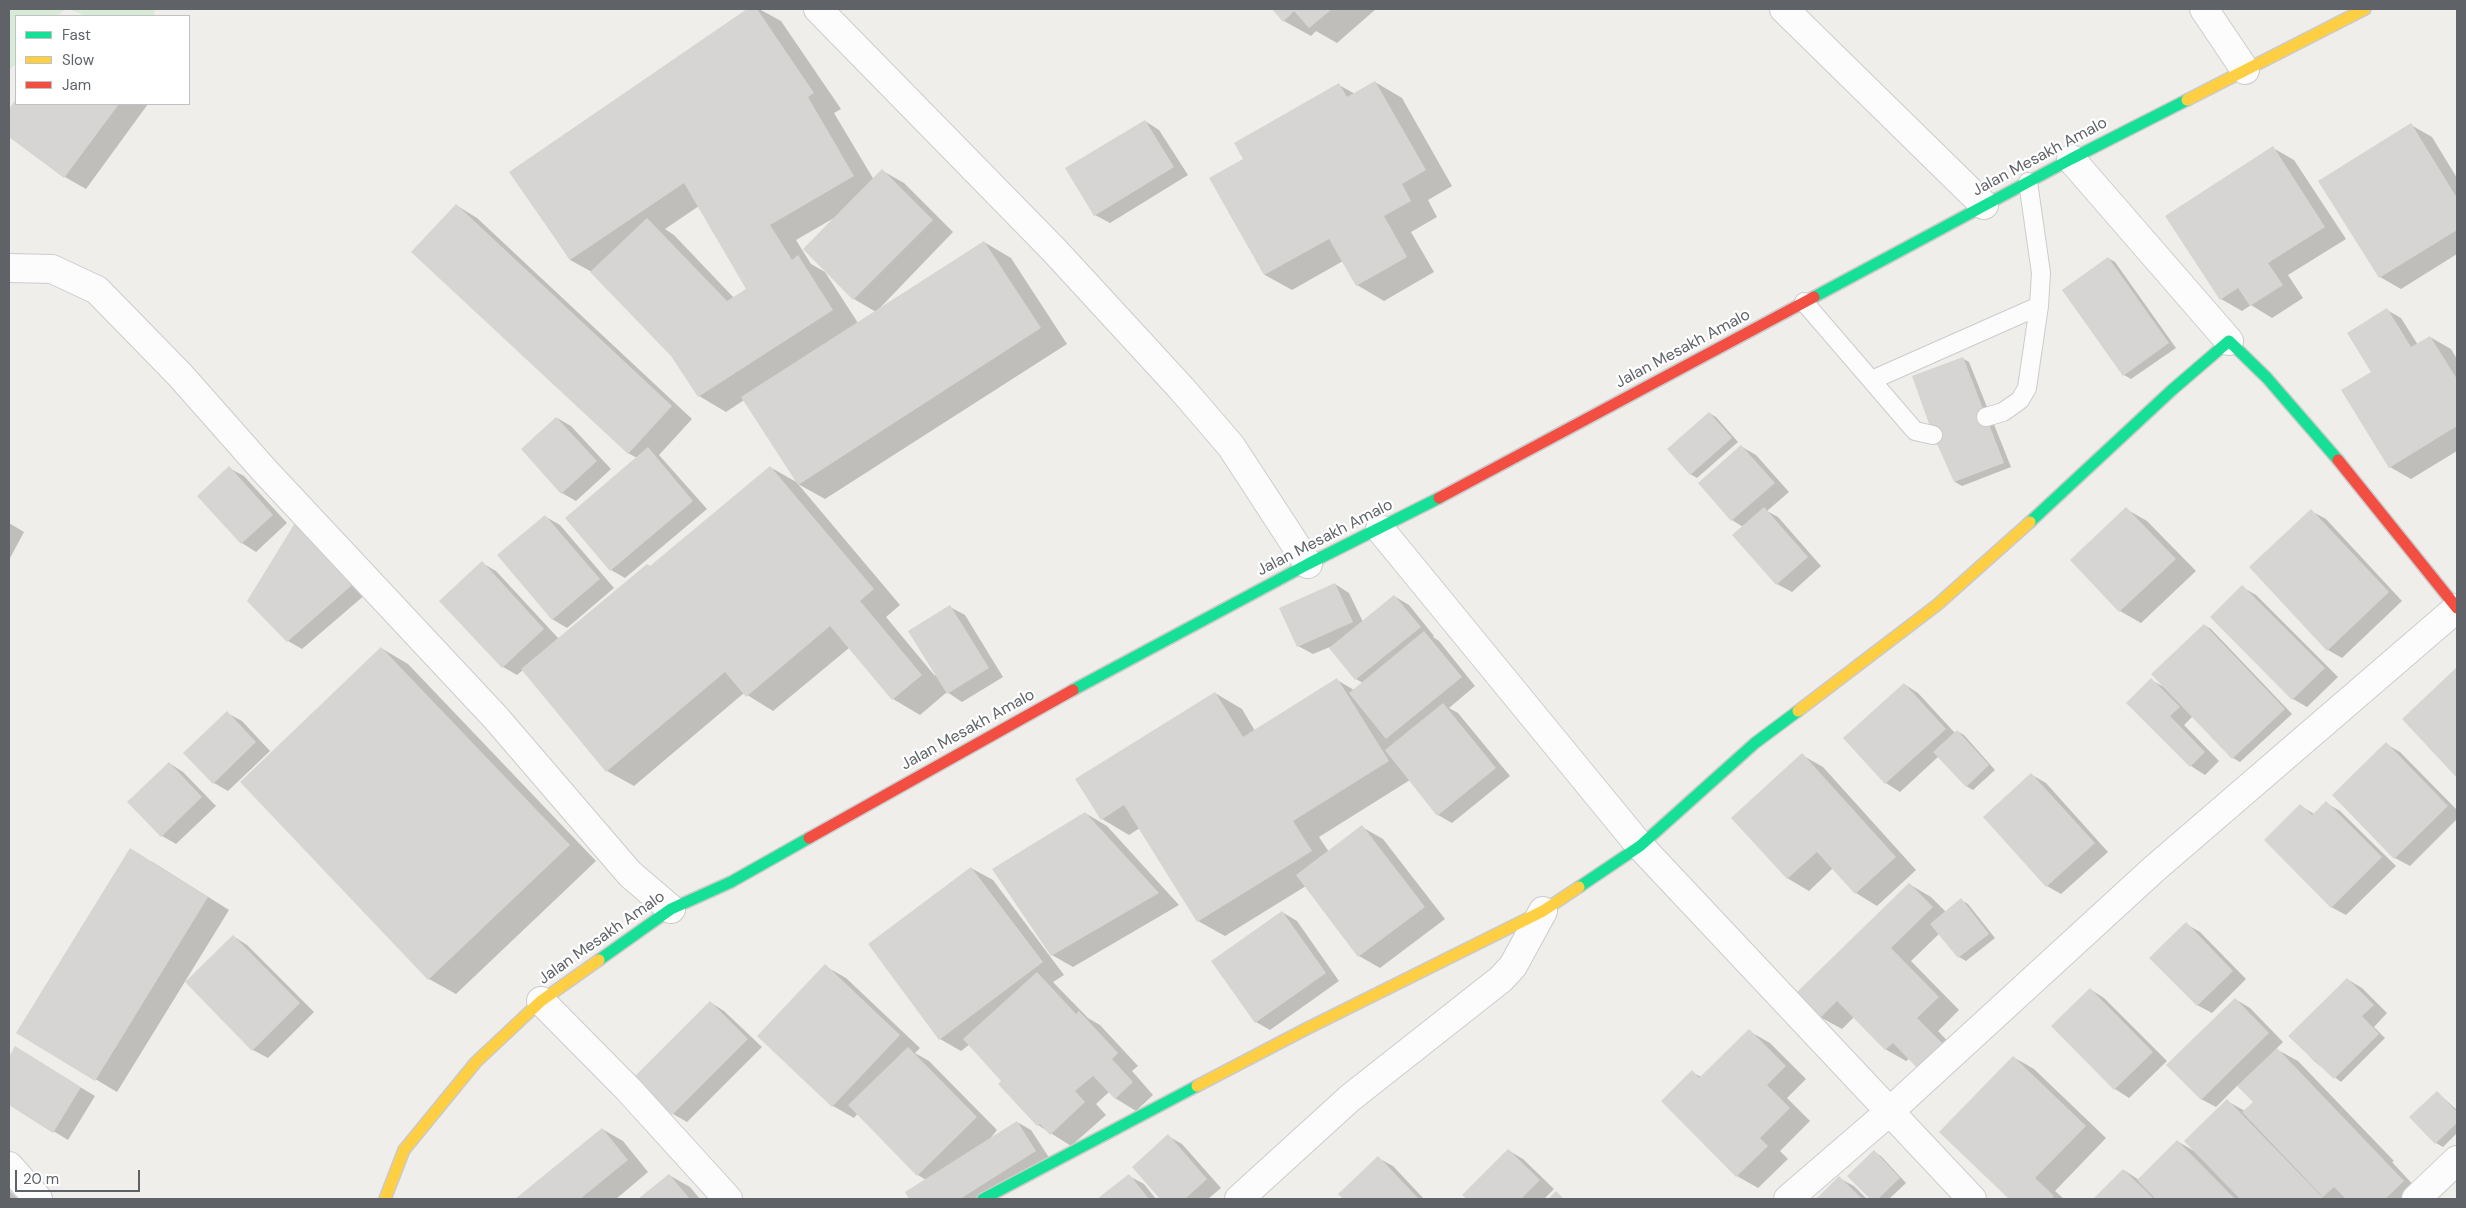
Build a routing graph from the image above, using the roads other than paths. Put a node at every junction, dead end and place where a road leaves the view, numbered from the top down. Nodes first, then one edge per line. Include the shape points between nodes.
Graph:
1 (818, 9) edge
2 (1784, 9) edge
3 (2204, 9) edge
4 (2365, 9) edge
5 (2245, 70) junction
6 (2071, 159) junction
7 (2028, 182) junction
8 (1984, 205) junction
9 (9, 268) edge
10 (1804, 302) junction
11 (2039, 306) junction
12 (2230, 340) junction
13 (1872, 380) junction
14 (1986, 417) dead end
15 (1933, 435) dead end
16 (1380, 529) junction
17 (1308, 564) junction
18 (2457, 608) edge
19 (1640, 846) junction
20 (671, 909) junction
21 (1543, 911) junction
22 (541, 1001) junction
23 (1889, 1112) junction
24 (2457, 1160) edge
25 (9, 1166) edge
26 (38, 1199) edge
27 (385, 1199) edge
28 (728, 1199) edge
29 (983, 1199) edge
30 (1239, 1199) edge
31 (1788, 1199) edge
32 (1972, 1199) edge
33 (2416, 1199) edge

1 - 17 street via 1054,250 1181,388 1231,446
2 - 8 street
3 - 5 street
4 - 5 main road, Jalan Mesakh Amalo
5 - 6 main road, Jalan Mesakh Amalo
6 - 7 main road, Jalan Mesakh Amalo
6 - 12 street
7 - 8 main road, Jalan Mesakh Amalo
7 - 11 lane via 2041,273
8 - 10 main road, Jalan Mesakh Amalo
9 - 20 street via 52,270 97,290 180,375 264,470 483,704 630,874
10 - 13 lane
10 - 16 main road, Jalan Mesakh Amalo
11 - 13 lane
11 - 14 lane via 2027,388 2020,400 2003,412
12 - 18 main road via 2330,450
12 - 19 main road via 1937,605 1755,743
13 - 15 lane via 1915,430
16 - 17 main road, Jalan Mesakh Amalo
16 - 19 street
17 - 20 main road, Jalan Mesakh Amalo via 1020,719 731,882
18 - 23 street via 2154,869
19 - 21 main road
19 - 23 street
20 - 22 main road, Jalan Mesakh Amalo
21 - 29 main road via 1306,1029
21 - 30 street via 1517,959 1501,979 1350,1098
22 - 27 main road, Jalan Mesakh Amalo via 476,1062 404,1150
22 - 28 street via 628,1089
23 - 31 street
23 - 32 street
24 - 33 street
25 - 26 street

